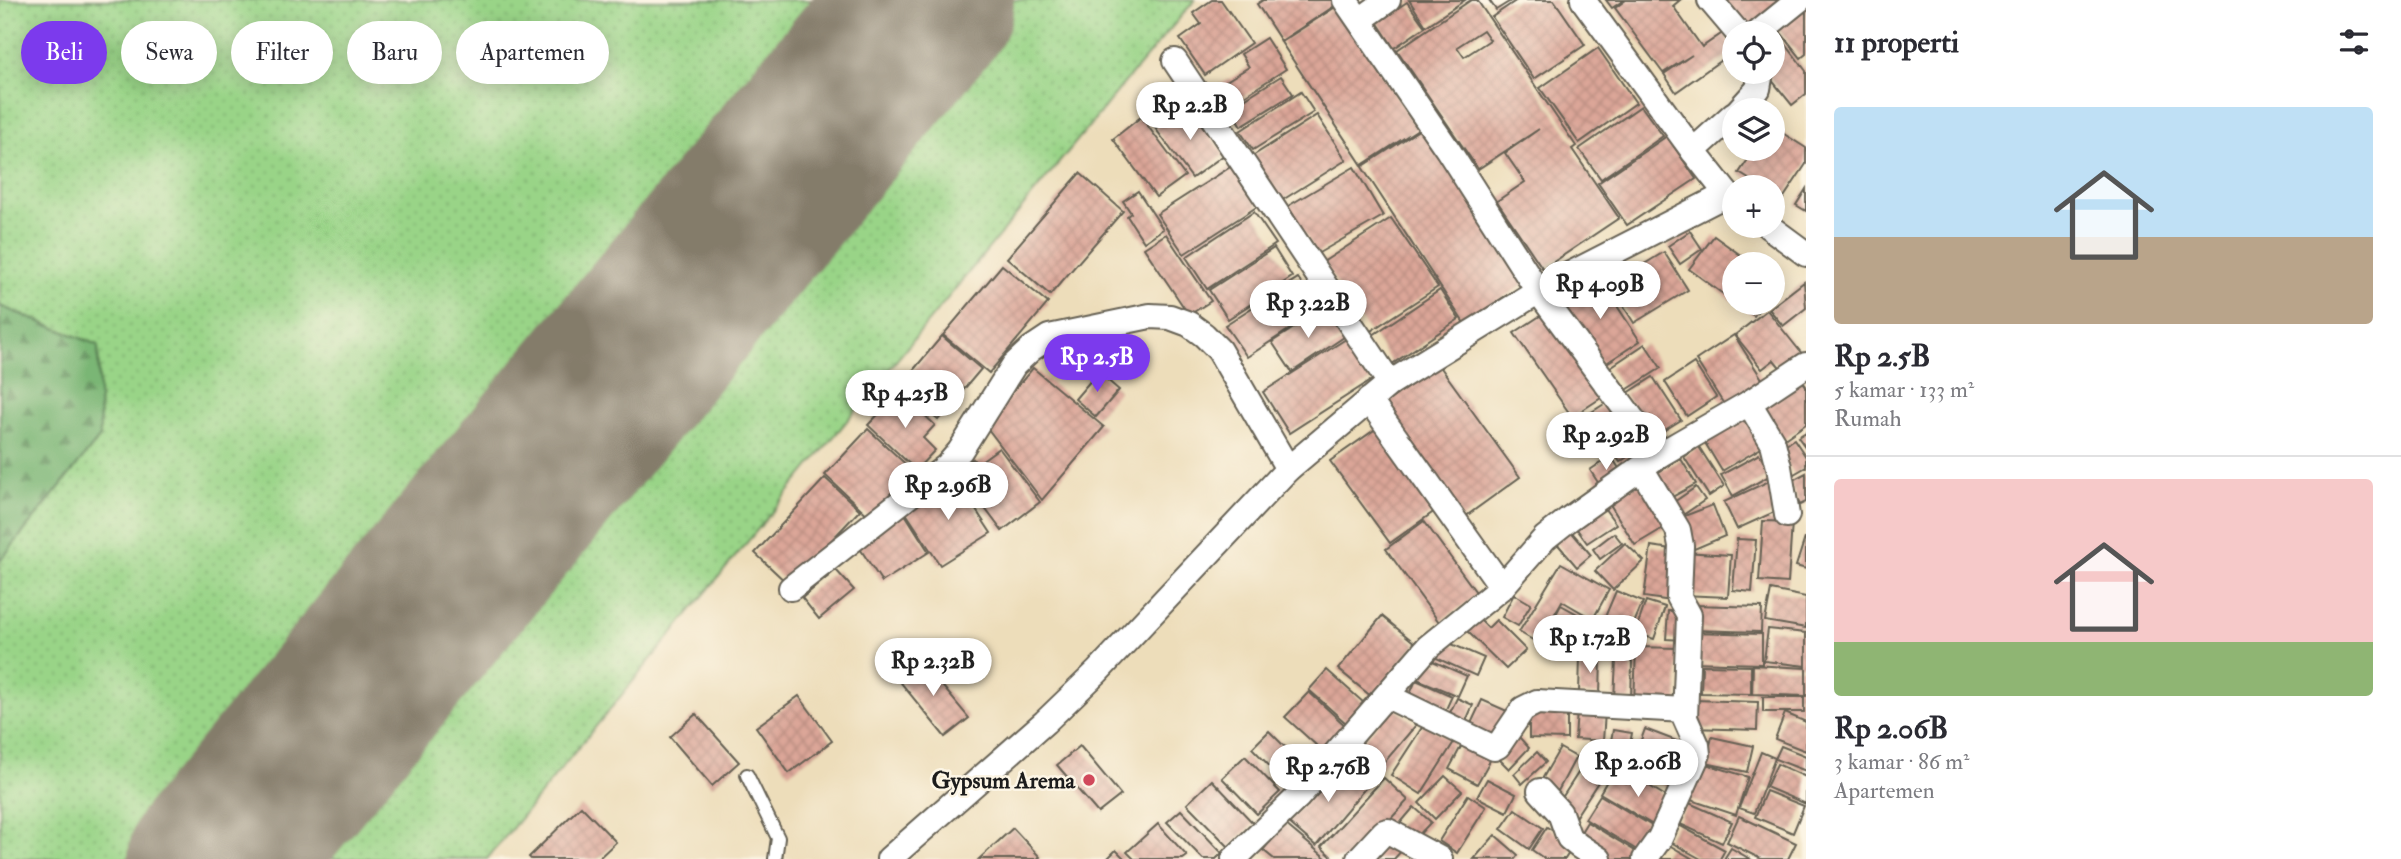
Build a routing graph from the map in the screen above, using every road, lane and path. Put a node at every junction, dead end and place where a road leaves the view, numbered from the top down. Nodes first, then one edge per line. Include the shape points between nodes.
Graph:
1 (1345, 0) edge
2 (1388, 0) edge
3 (1583, 0) edge
4 (1710, 0) edge
5 (1800, 0) edge
6 (1360, 20) junction
7 (1728, 21) edge
8 (1773, 21) edge
9 (1175, 61) dead end
10 (1722, 125) edge
11 (1693, 151) junction
12 (1722, 186) edge
13 (1722, 201) edge
14 (1784, 238) edge
15 (1806, 254) edge
16 (1538, 291) junction
17 (1806, 365) edge
18 (1390, 383) junction
19 (1369, 400) junction
20 (1749, 403) junction
21 (1650, 461) junction
22 (1288, 469) junction
23 (1787, 515) dead end
24 (1502, 587) junction
25 (791, 588) dead end
26 (1387, 696) junction
27 (1685, 710) junction
28 (747, 775) dead end
29 (1540, 791) dead end
30 (775, 859) edge
31 (889, 859) edge
32 (1234, 859) edge
33 (1359, 859) edge
34 (1440, 859) edge
35 (1599, 859) edge
36 (1645, 859) edge

1 - 6 street
2 - 6 street
3 - 11 street
4 - 7 street
5 - 8 street
6 - 16 street
9 - 18 street
10 - 11 street
11 - 12 street
13 - 16 street
14 - 15 street
16 - 18 street
16 - 21 street
17 - 20 street
18 - 19 street
19 - 22 street
19 - 24 street
20 - 21 street
20 - 23 street via 1773,443
21 - 24 street via 1545,538
21 - 27 street via 1681,546 1679,597 1689,615
22 - 25 street via 1219,350 1189,324 1150,316 1049,337 1014,365 947,466
22 - 31 street via 1088,680
24 - 26 street via 1428,647
26 - 27 street via 1494,748 1523,709 1536,702
26 - 32 street via 1298,797
27 - 36 street via 1698,754 1660,838
28 - 30 lane via 778,838
29 - 35 street via 1560,813 1569,838
33 - 34 street via 1388,831

